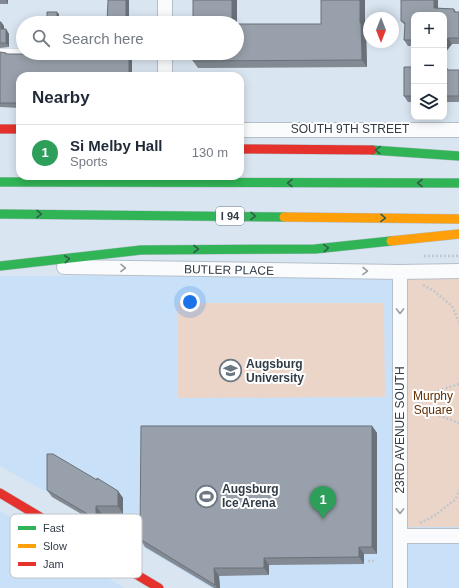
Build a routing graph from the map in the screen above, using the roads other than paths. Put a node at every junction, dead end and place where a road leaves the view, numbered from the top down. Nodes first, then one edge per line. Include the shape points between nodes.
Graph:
1 (165, 0) edge
2 (165, 16) edge
3 (0, 52) edge
4 (16, 52) edge
5 (165, 60) edge
6 (165, 72) edge
7 (0, 129) edge
8 (16, 129) edge
9 (244, 130) edge
10 (459, 130) edge
11 (244, 149) edge
12 (459, 156) edge
13 (0, 182) edge
14 (459, 183) edge
15 (0, 214) edge
16 (459, 219) edge
17 (459, 234) edge
18 (0, 266) edge
19 (459, 271) edge
20 (400, 272) junction
21 (0, 493) edge
22 (35, 514) edge
23 (400, 536) junction
24 (459, 536) edge
25 (142, 578) edge
26 (159, 588) edge
27 (400, 588) edge

1 - 2 street
3 - 4 lane
5 - 6 street
7 - 8 main road
9 - 10 street, SOUTH 9TH STREET
12 -> 11 main road via 364,149
14 -> 13 main road
15 -> 16 main road, I 94
18 -> 17 main road via 141,250 315,249
18 -> 20 street, BUTLER PLACE
19 - 20 street, BUTLER PLACE
20 -> 23 street, 23RD AVENUE SOUTH
21 - 22 main road
23 - 24 street
23 - 27 street, 23RD AVENUE SOUTH
25 - 26 main road

